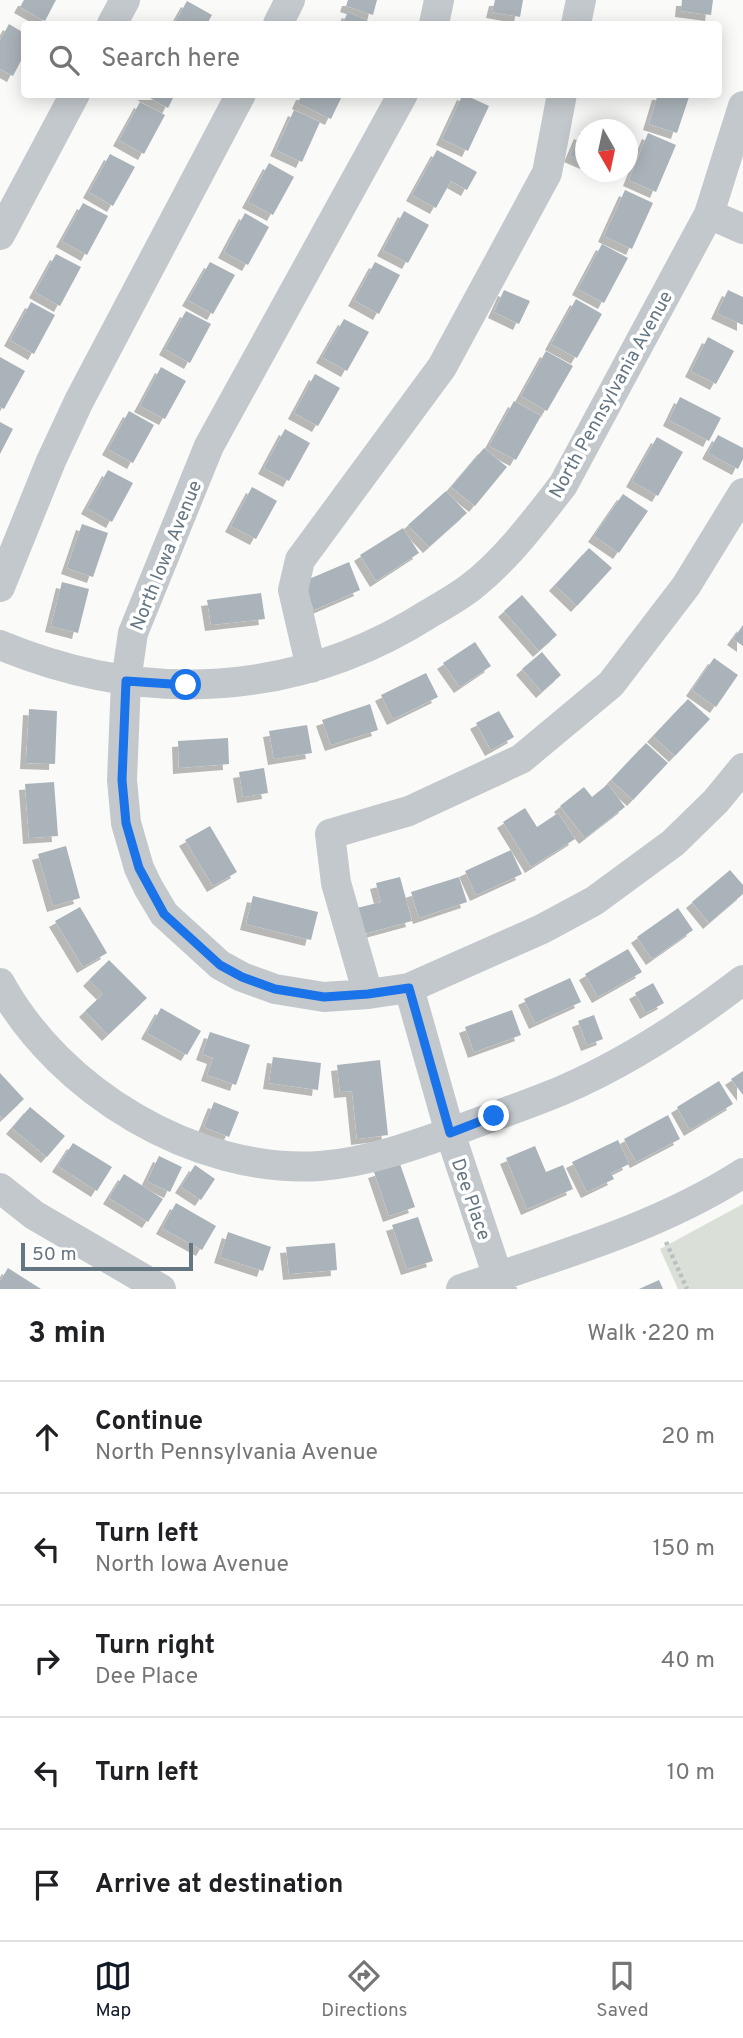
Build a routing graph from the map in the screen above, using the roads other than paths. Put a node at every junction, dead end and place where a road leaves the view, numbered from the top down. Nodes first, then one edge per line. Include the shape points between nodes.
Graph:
1 (125, 0) edge
2 (290, 0) edge
3 (439, 0) edge
4 (581, 0) edge
5 (114, 21) edge
6 (280, 21) edge
7 (435, 21) edge
8 (577, 21) edge
9 (73, 98) edge
10 (239, 98) edge
11 (401, 98) edge
12 (561, 98) edge
13 (743, 106) edge
14 (709, 214) junction
15 (743, 229) edge
16 (0, 235) edge
17 (743, 493) edge
18 (0, 587) edge
19 (0, 645) edge
20 (311, 668) junction
21 (126, 681) junction
22 (743, 768) edge
23 (743, 979) edge
24 (0, 983) edge
25 (409, 988) junction
26 (368, 994) junction
27 (450, 1133) junction
28 (743, 1173) edge
29 (0, 1188) edge
30 (500, 1283) edge
31 (162, 1289) edge
32 (461, 1289) edge

1 - 5 street
2 - 6 street
3 - 7 street
4 - 8 street
9 - 16 street
10 - 18 street via 79,401
11 - 21 street, North Iowa Avenue via 209,446 133,633
12 - 20 street via 547,173 442,368 300,559 293,590
13 - 14 street, North Pennsylvania Avenue
14 - 15 street
14 - 20 street, North Pennsylvania Avenue via 563,485 531,526 471,587 400,632
17 - 26 street via 686,586 611,684 521,759 410,811 330,834 336,883
19 - 21 street, North Pennsylvania Avenue via 32,658
20 - 21 street, North Pennsylvania Avenue via 223,685
21 - 26 street, North Iowa Avenue via 122,780 126,823 139,868 164,914 220,965 242,977 275,989 324,997
22 - 25 street, North Iowa Avenue via 673,843 594,901
23 - 27 street via 677,1029 604,1071
24 - 27 street via 27,1023 83,1083 129,1114 221,1156 318,1166 347,1163
25 - 26 street, North Iowa Avenue
25 - 27 street, Dee Place
27 - 30 street, Dee Place
28 - 30 street via 656,1220
29 - 31 street via 34,1215
30 - 32 street

